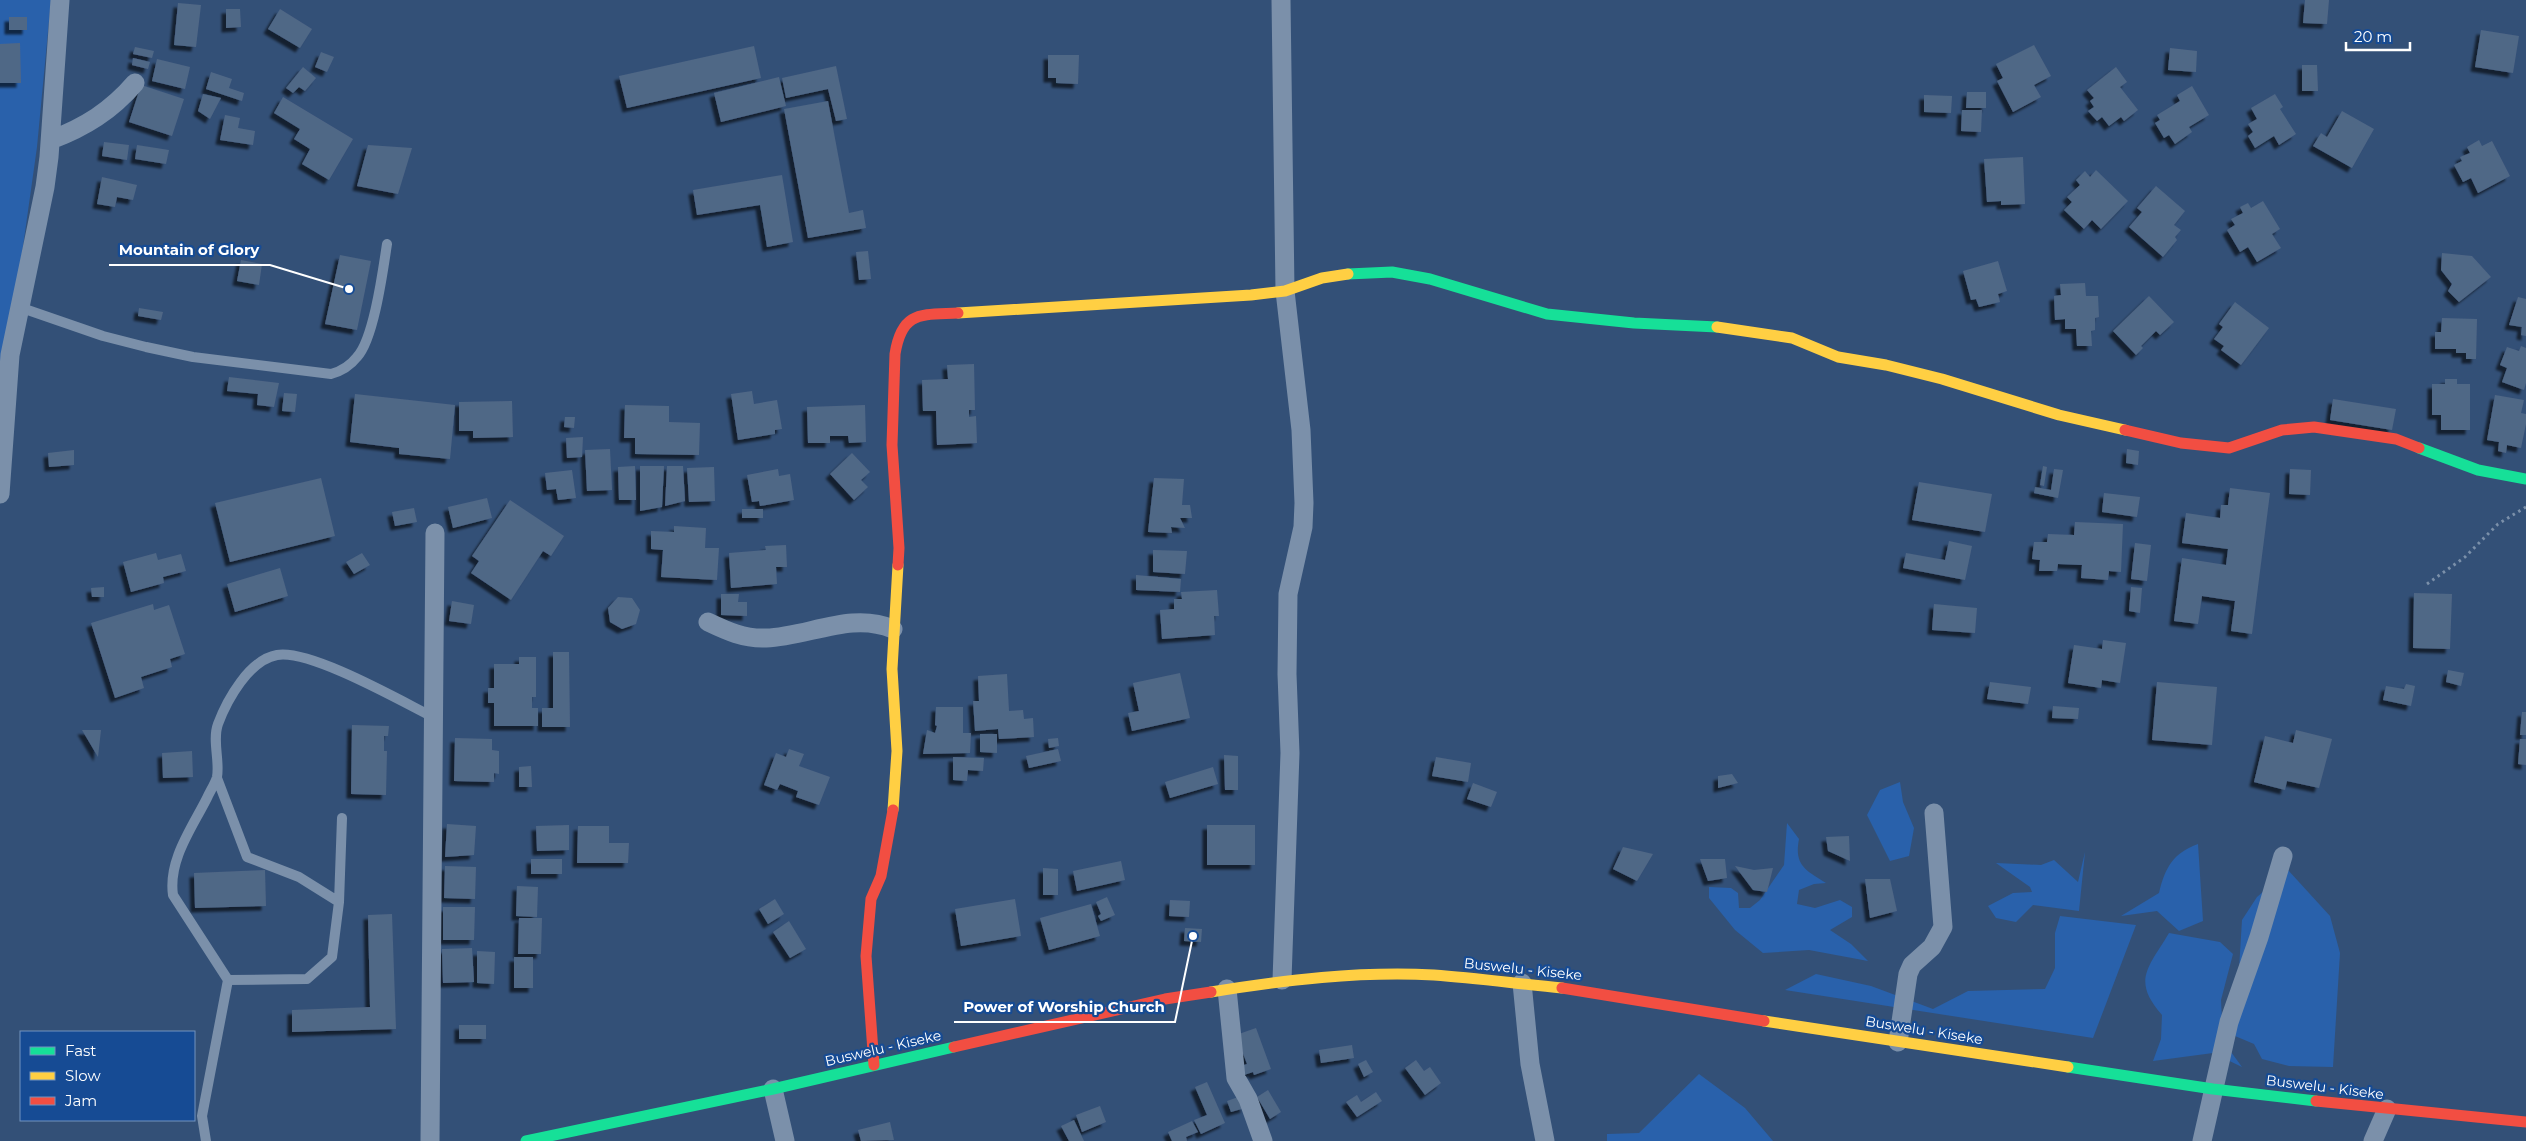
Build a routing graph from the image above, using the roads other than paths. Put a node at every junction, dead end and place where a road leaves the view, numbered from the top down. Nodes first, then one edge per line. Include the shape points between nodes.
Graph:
1 (60, 0) edge
2 (1281, 0) edge
3 (135, 83) dead end
4 (51, 140) junction
5 (387, 244) dead end
6 (1285, 291) junction
7 (19, 307) junction
8 (2526, 479) edge
9 (0, 494) edge
10 (434, 533) dead end
11 (708, 622) dead end
12 (893, 629) junction
13 (434, 717) junction
14 (217, 778) junction
15 (1934, 813) dead end
16 (342, 818) dead end
17 (2283, 856) dead end
18 (339, 902) junction
19 (228, 980) junction
20 (1282, 980) junction
21 (1522, 984) junction
22 (1228, 989) junction
23 (1898, 1042) junction
24 (874, 1065) junction
25 (772, 1088) junction
26 (2213, 1089) junction
27 (2387, 1109) junction
28 (2526, 1122) edge
29 (206, 1141) edge
30 (430, 1141) edge
31 (526, 1141) edge
32 (785, 1141) edge
33 (1263, 1141) edge
34 (1545, 1141) edge
35 (2202, 1141) edge
36 (2373, 1141) edge

1 - 4 street
2 - 6 street
3 - 4 street via 121,101 102,115
4 - 7 street via 45,187
5 - 7 lane via 368,336 359,356 331,374 146,347
6 - 8 street via 1322,278 1359,272 1392,272 1430,279 1547,314 1634,324 1727,327 1792,338 1838,357 1942,379 2059,416 2181,443 2228,448 2282,430 2314,428 2359,432 2396,439 2478,470
6 - 12 street via 918,315 903,325 897,340 893,392 892,445 899,548
6 - 20 street via 1296,383 1304,503 1303,527 1288,594 1289,782
7 - 9 street via 10,355
10 - 13 street
11 - 12 street via 744,637 765,638 854,623 874,623
12 - 24 street via 896,790 881,876 872,899 866,956
13 - 14 lane via 297,655 276,655 259,662 233,692 217,726
13 - 30 street
14 - 18 lane via 247,856 300,877
14 - 19 lane via 174,864 171,880 173,895
15 - 23 street via 1943,927 1932,948 1908,974
16 - 18 lane
17 - 26 street via 2229,1022
18 - 19 lane via 332,957 307,979
19 - 29 lane via 202,1116
20 - 21 street, Buswelu - Kiseke via 1394,974
20 - 22 street, Buswelu - Kiseke
21 - 23 street, Buswelu - Kiseke via 1582,990
21 - 34 street via 1528,1046
22 - 24 street, Buswelu - Kiseke via 1165,999
22 - 33 street via 1236,1078
23 - 26 street, Buswelu - Kiseke
24 - 25 street, Buswelu - Kiseke
25 - 31 street, Buswelu - Kiseke
25 - 32 street
26 - 27 street, Buswelu - Kiseke
26 - 35 street
27 - 28 street, Buswelu - Kiseke
27 - 36 street

